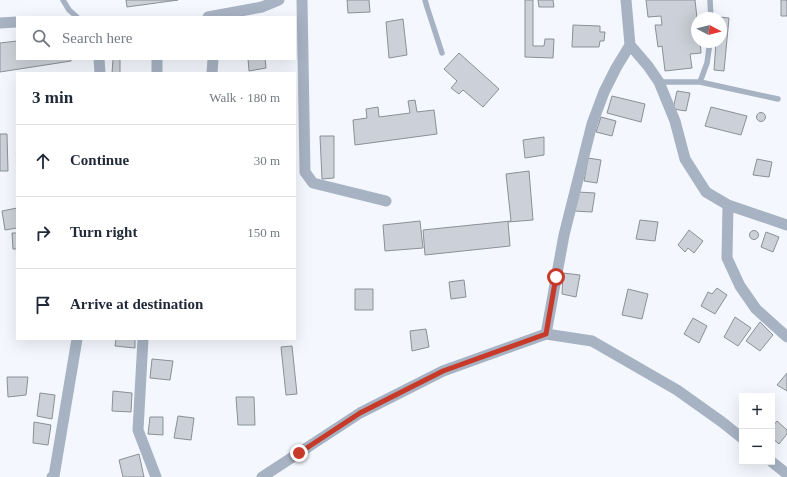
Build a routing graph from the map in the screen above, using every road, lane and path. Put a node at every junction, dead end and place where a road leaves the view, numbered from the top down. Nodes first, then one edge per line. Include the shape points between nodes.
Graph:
1 (63, 0) edge
2 (279, 0) edge
3 (302, 0) edge
4 (425, 0) edge
5 (626, 0) edge
6 (710, 0) edge
7 (711, 12) edge
8 (76, 16) edge
9 (218, 16) edge
10 (16, 22) edge
11 (0, 23) edge
12 (630, 45) junction
13 (709, 48) edge
14 (442, 53) dead end
15 (99, 60) edge
16 (157, 60) edge
17 (213, 60) edge
18 (100, 72) edge
19 (157, 72) edge
20 (212, 72) edge
21 (659, 82) junction
22 (700, 82) junction
23 (778, 98) dead end
24 (386, 201) dead end
25 (728, 205) junction
26 (787, 225) edge
27 (546, 334) junction
28 (787, 337) edge
29 (77, 340) edge
30 (142, 340) edge
31 (739, 436) edge
32 (775, 464) edge
33 (787, 474) edge
34 (52, 477) edge
35 (156, 477) edge
36 (262, 477) edge

1 - 8 lane
2 - 9 street via 262,7
3 - 24 street via 305,172 314,183
4 - 14 lane
5 - 12 street
6 - 7 lane
10 - 11 street
12 - 21 street
12 - 27 street via 604,92 592,124 564,235
13 - 22 lane
15 - 18 street
16 - 19 street
17 - 20 street
21 - 22 lane
21 - 25 street via 685,159 706,192
22 - 23 lane
25 - 26 street
25 - 28 street via 727,258 740,286 756,309
27 - 31 street via 592,341 677,390
27 - 36 street via 436,374 360,413
29 - 34 street
30 - 35 street via 138,430
32 - 33 street

